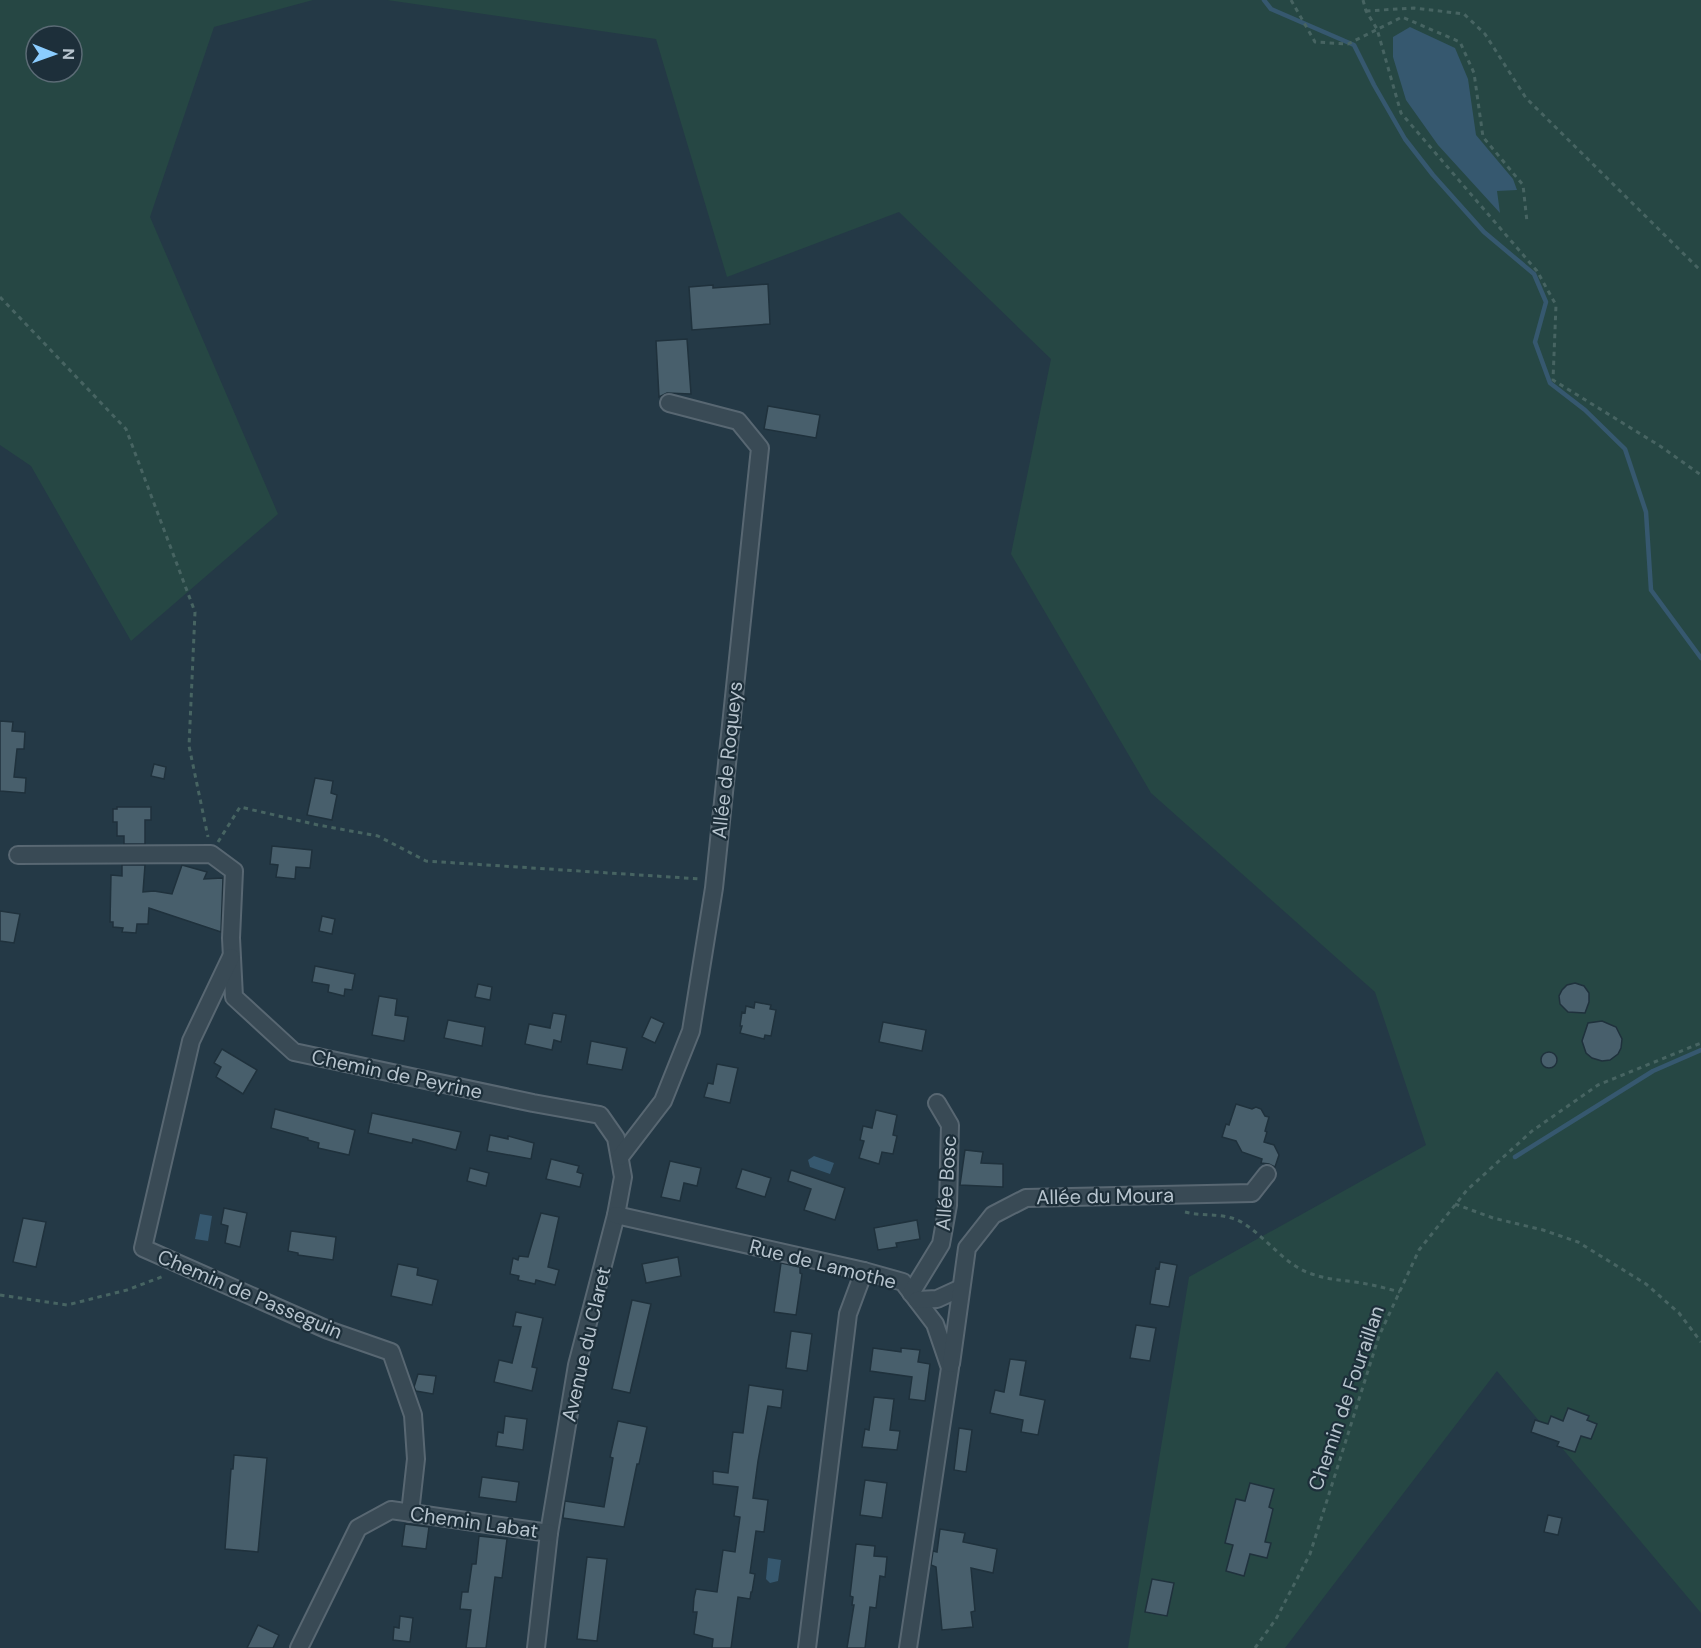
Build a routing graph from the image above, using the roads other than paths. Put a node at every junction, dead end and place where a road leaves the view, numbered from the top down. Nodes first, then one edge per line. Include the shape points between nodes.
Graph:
1 (669, 403) dead end
2 (18, 855) dead end
3 (232, 954) junction
4 (533, 1103) joint
5 (937, 1103) dead end
6 (620, 1157) junction
7 (1268, 1174) dead end
8 (616, 1215) junction
9 (864, 1271) junction
10 (961, 1288) junction
11 (914, 1297) junction
12 (950, 1368) junction
13 (410, 1513) junction
14 (549, 1533) junction
15 (299, 1648) edge
16 (536, 1648) edge
17 (807, 1648) edge
18 (908, 1648) edge

1 - 6 street, Allée de Roqueys via 738,421 760,448 714,888 691,1031 663,1101
2 - 3 street, Chemin de Peyrine via 211,854 234,871
3 - 4 street, Chemin de Peyrine via 234,997 294,1052
3 - 13 street, Chemin de Passeguin via 191,1041 143,1248 328,1330 391,1352 413,1415 416,1459
4 - 6 street, Avenue du Claret via 600,1115 616,1138
5 - 11 street, Allée Bosc via 950,1125 948,1205 941,1244
6 - 8 street, Avenue du Claret via 623,1177
7 - 10 street, Allée du Moura via 1252,1192 1026,1198 993,1215 967,1248
8 - 9 street, Rue de Lamothe
8 - 14 street, Avenue du Claret via 577,1365
9 - 11 street, Rue de Lamothe via 903,1282
9 - 17 street via 848,1314
10 - 11 street via 937,1299
10 - 12 street, Allée du Moura
11 - 12 street, Rue de Lamothe via 935,1324
12 - 18 street, Rue de Lamothe
13 - 14 street, Chemin Labat
13 - 15 street, Chemin Labat via 391,1510 358,1528
14 - 16 street, Avenue du Claret

